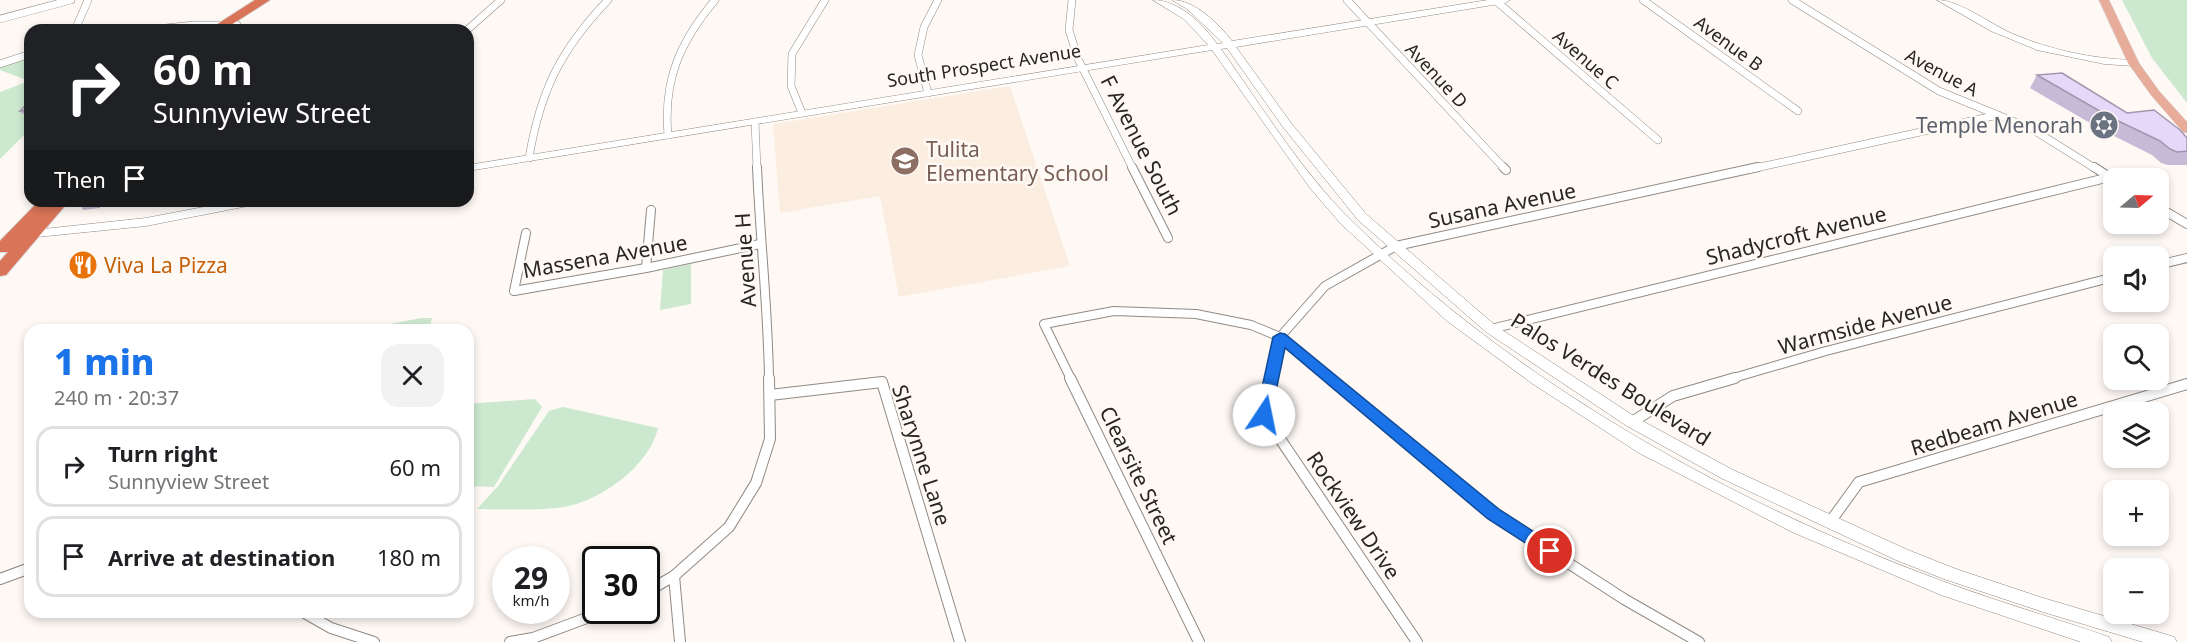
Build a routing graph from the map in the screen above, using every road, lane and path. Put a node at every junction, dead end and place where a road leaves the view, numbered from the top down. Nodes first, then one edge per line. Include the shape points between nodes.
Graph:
1 (71, 0) edge
2 (88, 0) edge
3 (264, 0) edge
4 (279, 0) edge
5 (501, 0) edge
6 (608, 0) edge
7 (715, 0) edge
8 (825, 0) edge
9 (938, 0) edge
10 (1072, 0) edge
11 (1158, 0) edge
12 (1177, 0) edge
13 (1347, 0) edge
14 (1499, 0) edge
15 (1643, 0) edge
16 (1792, 0) edge
17 (1942, 0) edge
18 (2104, 0) edge
19 (0, 19) edge
20 (1368, 21) junction
21 (78, 24) edge
22 (230, 24) edge
23 (232, 24) edge
24 (474, 24) edge
25 (1230, 44) junction
26 (1215, 46) junction
27 (24, 56) edge
28 (2134, 63) junction
29 (0, 64) edge
30 (1083, 68) junction
31 (928, 93) junction
32 (1797, 111) dead end
33 (802, 113) junction
34 (1998, 115) junction
35 (755, 122) junction
36 (2187, 129) edge
37 (668, 135) junction
38 (1658, 140) dead end
39 (529, 158) junction
40 (474, 167) edge
41 (1506, 170) dead end
42 (2103, 172) edge
43 (2103, 180) edge
44 (41, 207) edge
45 (56, 207) edge
46 (222, 207) edge
47 (651, 210) dead end
48 (2169, 213) edge
49 (2187, 224) edge
50 (526, 233) dead end
51 (34, 234) junction
52 (1168, 238) dead end
53 (760, 244) junction
54 (1389, 249) junction
55 (1, 250) edge
56 (2187, 258) edge
57 (2169, 262) edge
58 (646, 268) junction
59 (0, 271) edge
60 (2103, 280) edge
61 (1491, 329) junction
62 (1280, 337) junction
63 (1561, 375) junction
64 (2187, 384) edge
65 (1545, 385) junction
66 (770, 395) junction
67 (1632, 422) junction
68 (1727, 474) junction
69 (1718, 487) junction
70 (1830, 522) junction
71 (24, 570) edge
72 (674, 576) junction
73 (0, 579) edge
74 (1948, 582) junction
75 (660, 584) edge
76 (314, 618) edge
77 (582, 620) edge
78 (374, 642) edge
79 (510, 642) edge
80 (680, 642) edge
81 (960, 642) edge
82 (1199, 642) edge
83 (1417, 642) edge
84 (1699, 642) edge
85 (2103, 642) edge
86 (2168, 642) edge

1 - 19 street
2 - 21 street
3 - 22 highway
4 - 23 highway
5 - 24 street
6 - 39 street via 583,25 553,69 539,106
7 - 37 street via 685,39 672,69
8 - 33 street via 792,54 790,86
9 - 31 street via 924,27 918,55
10 - 30 street, F Avenue South via 1069,30
11 - 26 main road, Palos Verdes Boulevard via 1188,18
12 - 25 main road, Palos Verdes Boulevard via 1207,21
13 - 20 street, Avenue D
14 - 20 main road, South Prospect Avenue
14 - 38 street, Avenue C
15 - 32 street, Avenue B
16 - 34 street, Avenue A via 1939,92
17 - 28 main road via 2013,38 2044,48
18 - 28 main road
20 - 25 main road, South Prospect Avenue
20 - 41 street, Avenue D
25 - 26 main road, South Prospect Avenue
25 - 54 main road, Palos Verdes Boulevard via 1339,191
26 - 30 main road, South Prospect Avenue
26 - 54 main road, Palos Verdes Boulevard via 1314,186 1345,221
27 - 29 street
28 - 36 main road
30 - 31 main road, South Prospect Avenue
30 - 52 street, F Avenue South
31 - 33 main road, South Prospect Avenue
33 - 35 main road, South Prospect Avenue
34 - 42 street, Avenue A via 2032,129
34 - 54 street, Susana Avenue
35 - 37 main road, South Prospect Avenue
35 - 53 street, Avenue H
37 - 39 main road, South Prospect Avenue
39 - 40 main road, South Prospect Avenue
43 - 61 street, Shadycroft Avenue
44 - 55 highway
45 - 51 highway
46 - 51 main road via 146,222
47 - 58 street
48 - 49 street
50 - 58 street, Massena Avenue via 514,291
51 - 55 main road
51 - 59 highway
53 - 58 street, Massena Avenue
53 - 66 street, Avenue H
54 - 61 main road, Palos Verdes Boulevard
54 - 62 street, Susana Avenue via 1325,286
54 - 65 main road, Palos Verdes Boulevard via 1452,318
56 - 57 street
60 - 67 street, Warmside Avenue via 1826,351 1673,396
61 - 63 main road, Palos Verdes Boulevard
62 - 82 street, Clearsite Street via 1251,325 1185,313 1114,310 1044,324
62 - 83 street, Rockview Drive via 1264,415
62 - 84 street via 1494,515
63 - 65 main road
63 - 67 main road, Palos Verdes Boulevard
64 - 70 street, Redbeam Avenue via 1859,482
65 - 69 main road, Palos Verdes Boulevard via 1644,449
66 - 72 street, Avenue H via 770,439 756,483 729,527
66 - 81 street, Sharynne Lane via 882,382
67 - 68 main road, Palos Verdes Boulevard
68 - 69 main road
68 - 70 main road, Palos Verdes Boulevard
69 - 74 main road, Palos Verdes Boulevard via 1798,528
70 - 74 main road, Palos Verdes Boulevard via 1902,555
71 - 73 street
72 - 75 street, Avenue H
72 - 80 street
74 - 85 main road, Palos Verdes Boulevard
74 - 86 main road, Palos Verdes Boulevard
76 - 78 street
77 - 79 street

